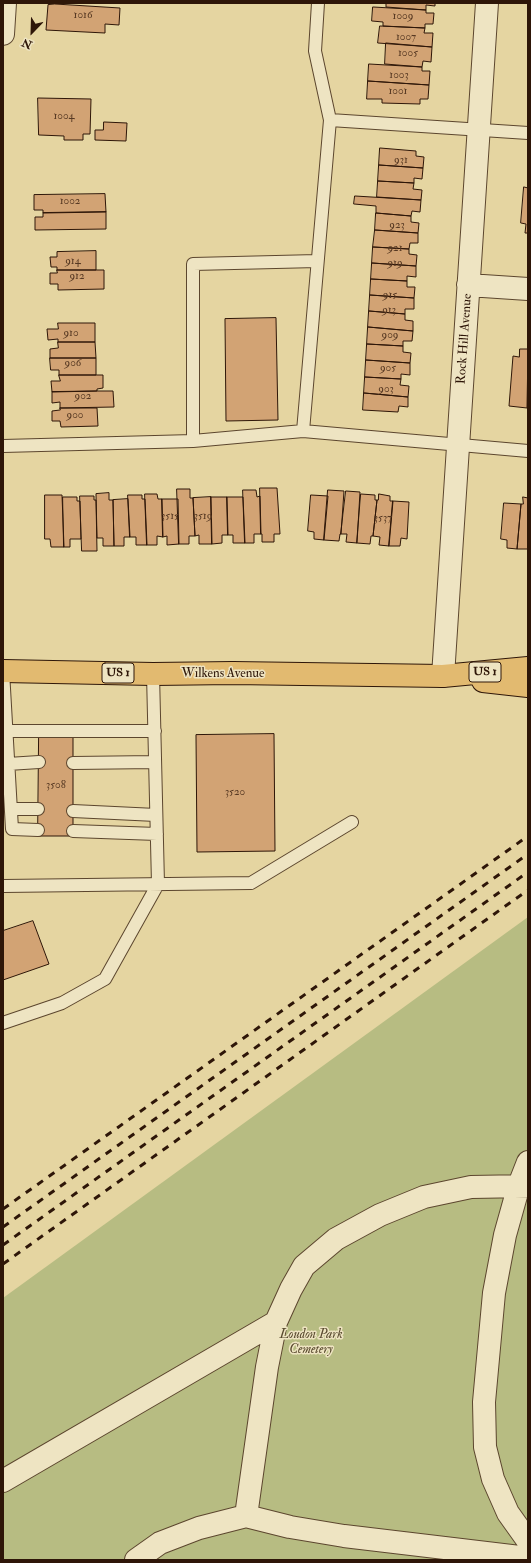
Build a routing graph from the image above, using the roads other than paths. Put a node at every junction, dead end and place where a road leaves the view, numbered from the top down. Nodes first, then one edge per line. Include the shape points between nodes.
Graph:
1 (5, 3) edge
2 (318, 3) edge
3 (487, 3) edge
4 (3, 34) edge
5 (330, 120) junction
6 (478, 129) junction
7 (528, 133) edge
8 (317, 261) junction
9 (468, 285) junction
10 (528, 289) edge
11 (303, 431) junction
12 (193, 441) junction
13 (458, 445) junction
14 (3, 446) edge
15 (528, 451) edge
16 (528, 668) edge
17 (3, 670) edge
18 (153, 674) junction
19 (443, 676) junction
20 (528, 686) edge
21 (6, 731) junction
22 (155, 731) junction
23 (39, 762) dead end
24 (155, 762) junction
25 (73, 763) dead end
26 (8, 764) junction
27 (11, 809) junction
28 (38, 809) dead end
29 (73, 811) dead end
30 (156, 815) junction
31 (352, 822) dead end
32 (38, 830) dead end
33 (73, 831) dead end
34 (157, 834) junction
35 (158, 884) junction
36 (3, 886) edge
37 (3, 1023) edge
38 (528, 1162) edge
39 (524, 1186) edge
40 (276, 1322) junction
41 (3, 1481) edge
42 (246, 1516) junction
43 (528, 1541) edge
44 (528, 1558) edge
45 (136, 1560) edge

1 - 4 street
2 - 5 lane via 315,51
3 - 6 street, Rock Hill Avenue
5 - 6 lane
5 - 8 lane
6 - 7 lane
6 - 9 street, Rock Hill Avenue
8 - 11 lane
8 - 12 lane via 193,264
9 - 10 street
9 - 13 street, Rock Hill Avenue
11 - 12 lane
11 - 13 lane
12 - 14 lane
13 - 15 lane
13 - 19 street, Rock Hill Avenue
16 - 19 main road, Wilkens Avenue / US 1
17 - 18 main road, Wilkens Avenue / US 1
17 - 21 lane
18 - 19 main road, Wilkens Avenue / US 1
18 - 22 lane
19 - 20 main road, Wilkens Avenue / US 1
21 - 22 lane
21 - 26 lane
22 - 24 lane
23 - 26 lane
24 - 25 lane
24 - 30 lane
26 - 27 lane
27 - 28 lane
27 - 32 lane via 12,829
29 - 30 lane
30 - 34 lane
31 - 35 lane via 251,884
33 - 34 lane
34 - 35 lane
35 - 36 lane
35 - 37 lane via 104,979 62,1003
38 - 39 street
39 - 40 street via 471,1187 424,1197 374,1218 336,1239 304,1266
39 - 43 street via 505,1235 494,1293 484,1402 485,1447 493,1478 508,1513
40 - 41 street
40 - 42 street via 267,1367
42 - 44 street via 344,1536
42 - 45 street via 199,1528 160,1543

